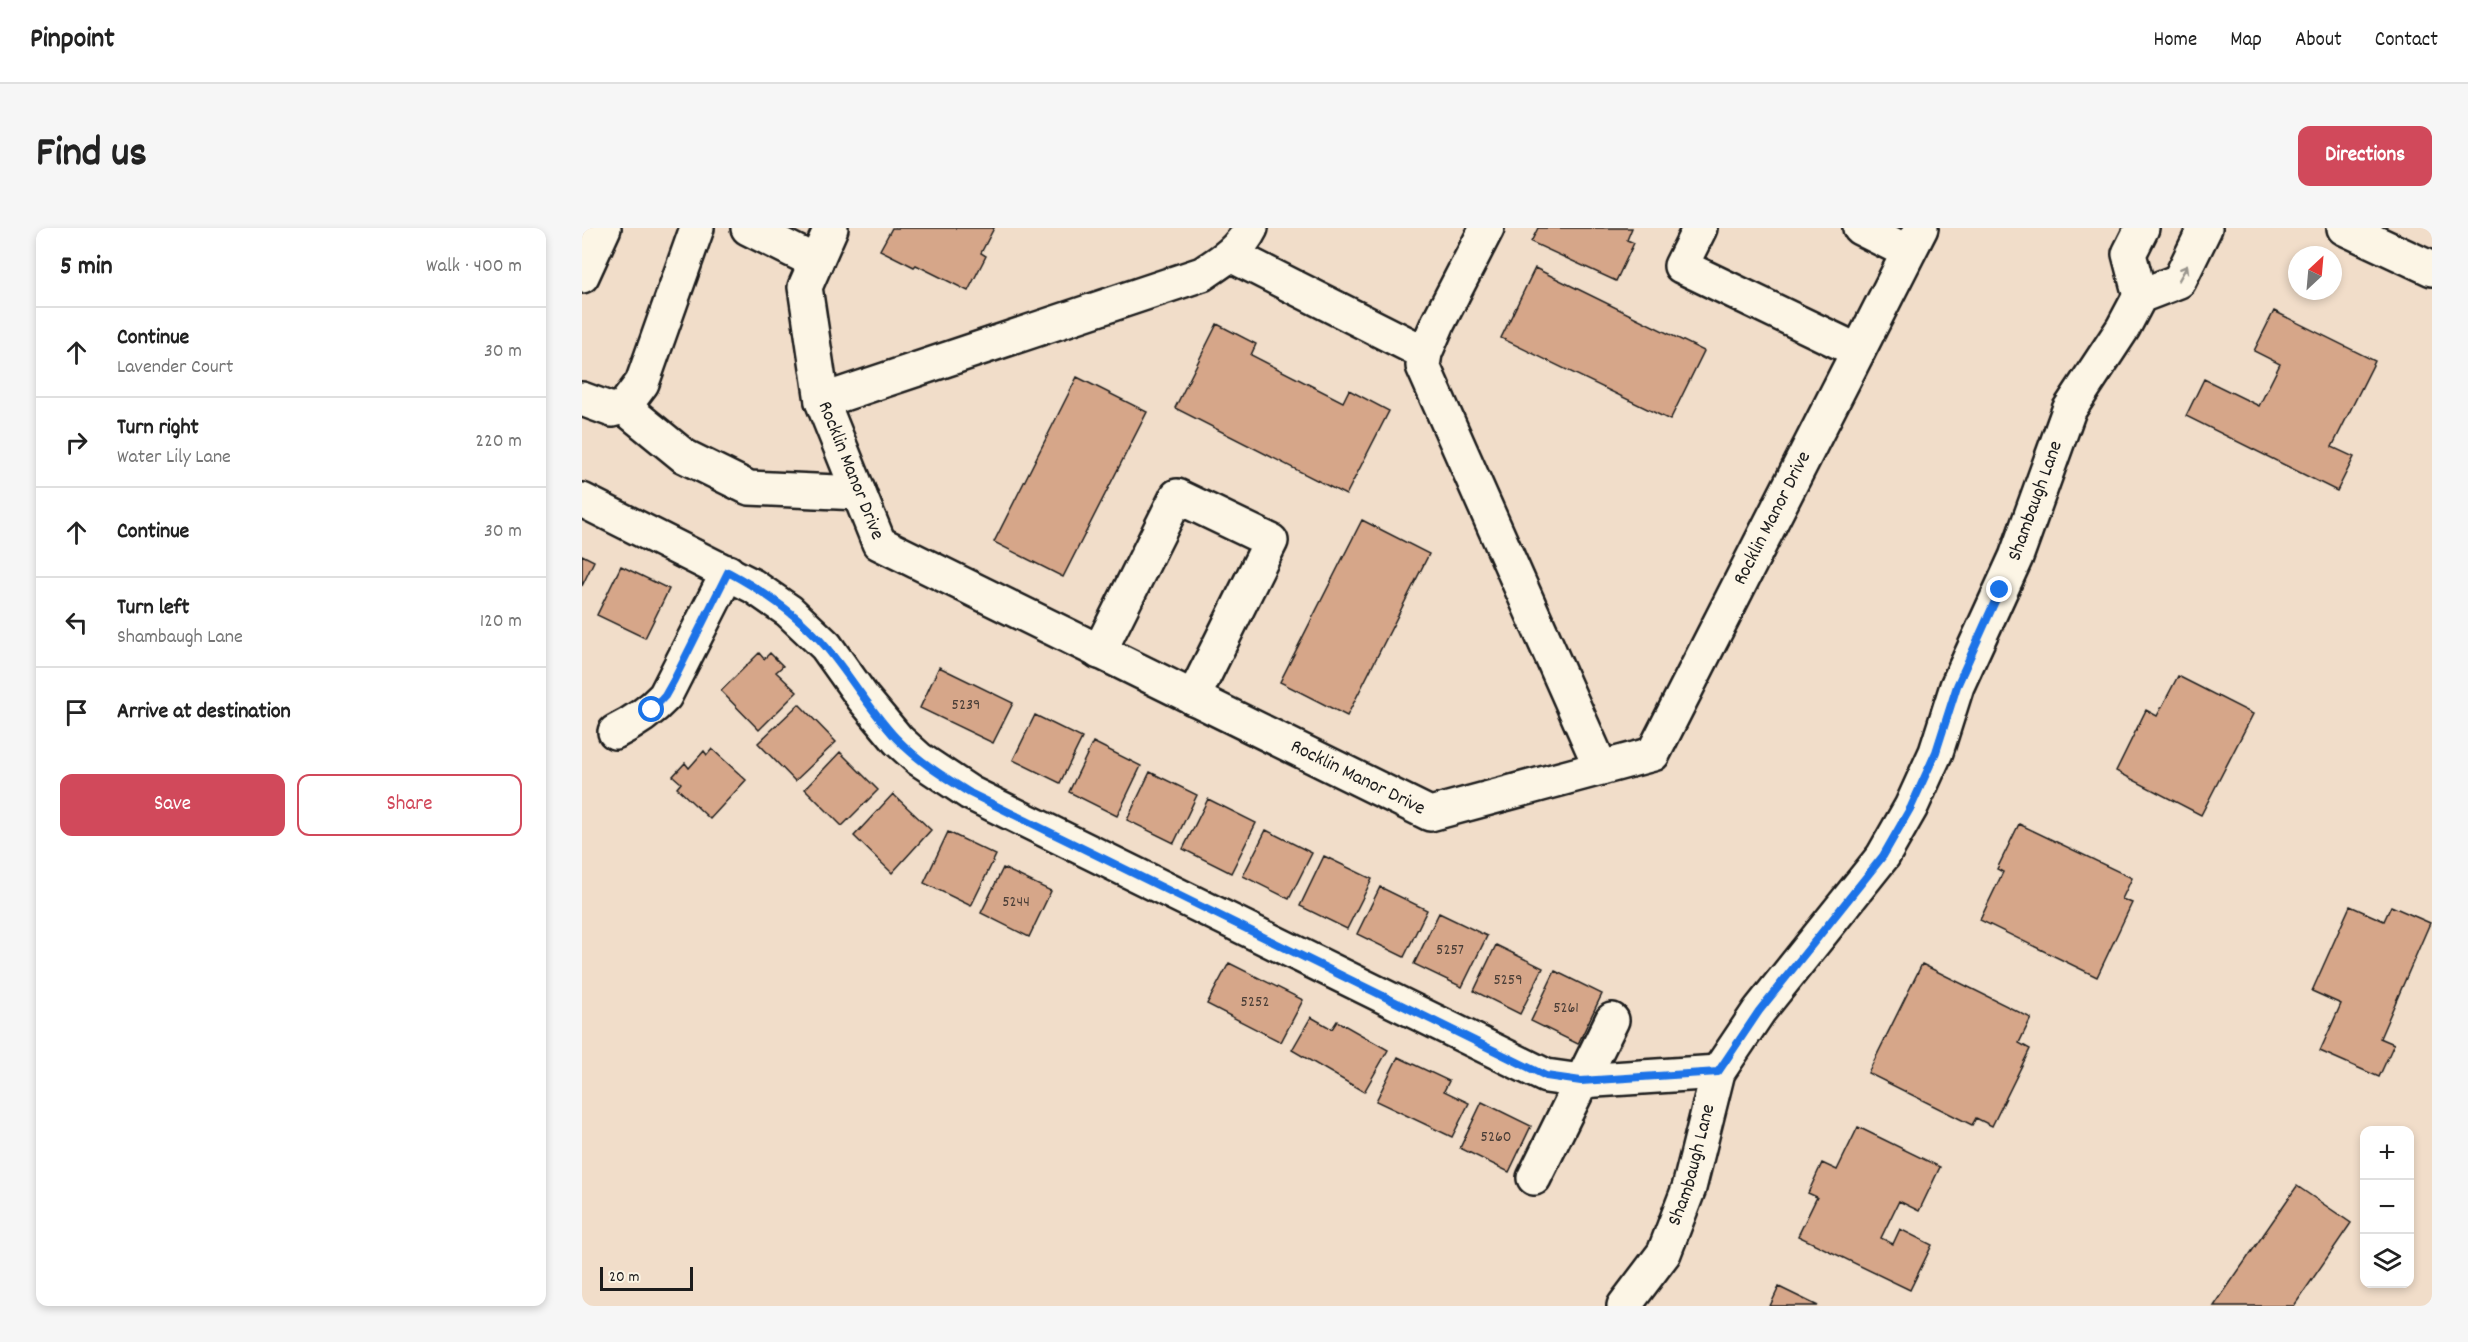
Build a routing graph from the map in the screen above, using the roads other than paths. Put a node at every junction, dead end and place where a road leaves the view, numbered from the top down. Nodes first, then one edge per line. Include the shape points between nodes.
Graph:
1 (604, 228) edge
2 (697, 228) edge
3 (748, 228) edge
4 (831, 228) edge
5 (1251, 228) edge
6 (1487, 228) edge
7 (1700, 228) edge
8 (1860, 228) edge
9 (2142, 228) edge
10 (2205, 228) edge
11 (2344, 228) edge
12 (1915, 240) edge
13 (1231, 255) junction
14 (816, 262) junction
15 (2432, 269) edge
16 (582, 276) edge
17 (2140, 296) junction
18 (1858, 351) junction
19 (1425, 353) junction
20 (582, 399) edge
21 (822, 401) junction
22 (624, 407) junction
23 (859, 493) junction
24 (582, 500) edge
25 (728, 572) junction
26 (1099, 652) junction
27 (1193, 698) junction
28 (615, 732) dead end
29 (1601, 768) junction
30 (1612, 1020) dead end
31 (1718, 1072) junction
32 (1581, 1081) junction
33 (1534, 1178) dead end
34 (1624, 1306) edge

1 - 16 street
2 - 22 street via 642,383
3 - 14 street
4 - 14 street, Rocklin Manor Drive
5 - 13 street
6 - 19 street
7 - 18 street via 1681,266
8 - 12 street
9 - 17 street via 2129,254
17 -> 10 street via 2179,281
11 - 15 street
12 - 18 street, Rocklin Manor Drive
13 - 19 street
13 - 21 street via 1202,274
14 - 21 street, Rocklin Manor Drive via 805,288
17 - 31 street, Shambaugh Lane via 2069,410 2016,557 1957,686 1936,752 1911,807 1883,856 1759,1011
18 - 29 street, Rocklin Manor Drive via 1653,754
19 - 29 street via 1423,366
20 - 22 street via 612,410
21 - 23 street, Rocklin Manor Drive
22 - 23 street via 684,456 749,488
23 - 26 street, Rocklin Manor Drive via 879,543
24 - 25 street
25 - 28 street via 665,696 634,723
25 - 32 street via 770,597 801,622 826,646 862,699 898,740 961,787 1546,1076
26 - 27 street, Rocklin Manor Drive
26 - 27 street via 1177,496 1270,541
27 - 29 street, Rocklin Manor Drive via 1430,814
30 - 32 street
31 - 32 street
31 - 34 street, Shambaugh Lane via 1689,1188 1664,1253
32 - 33 street

